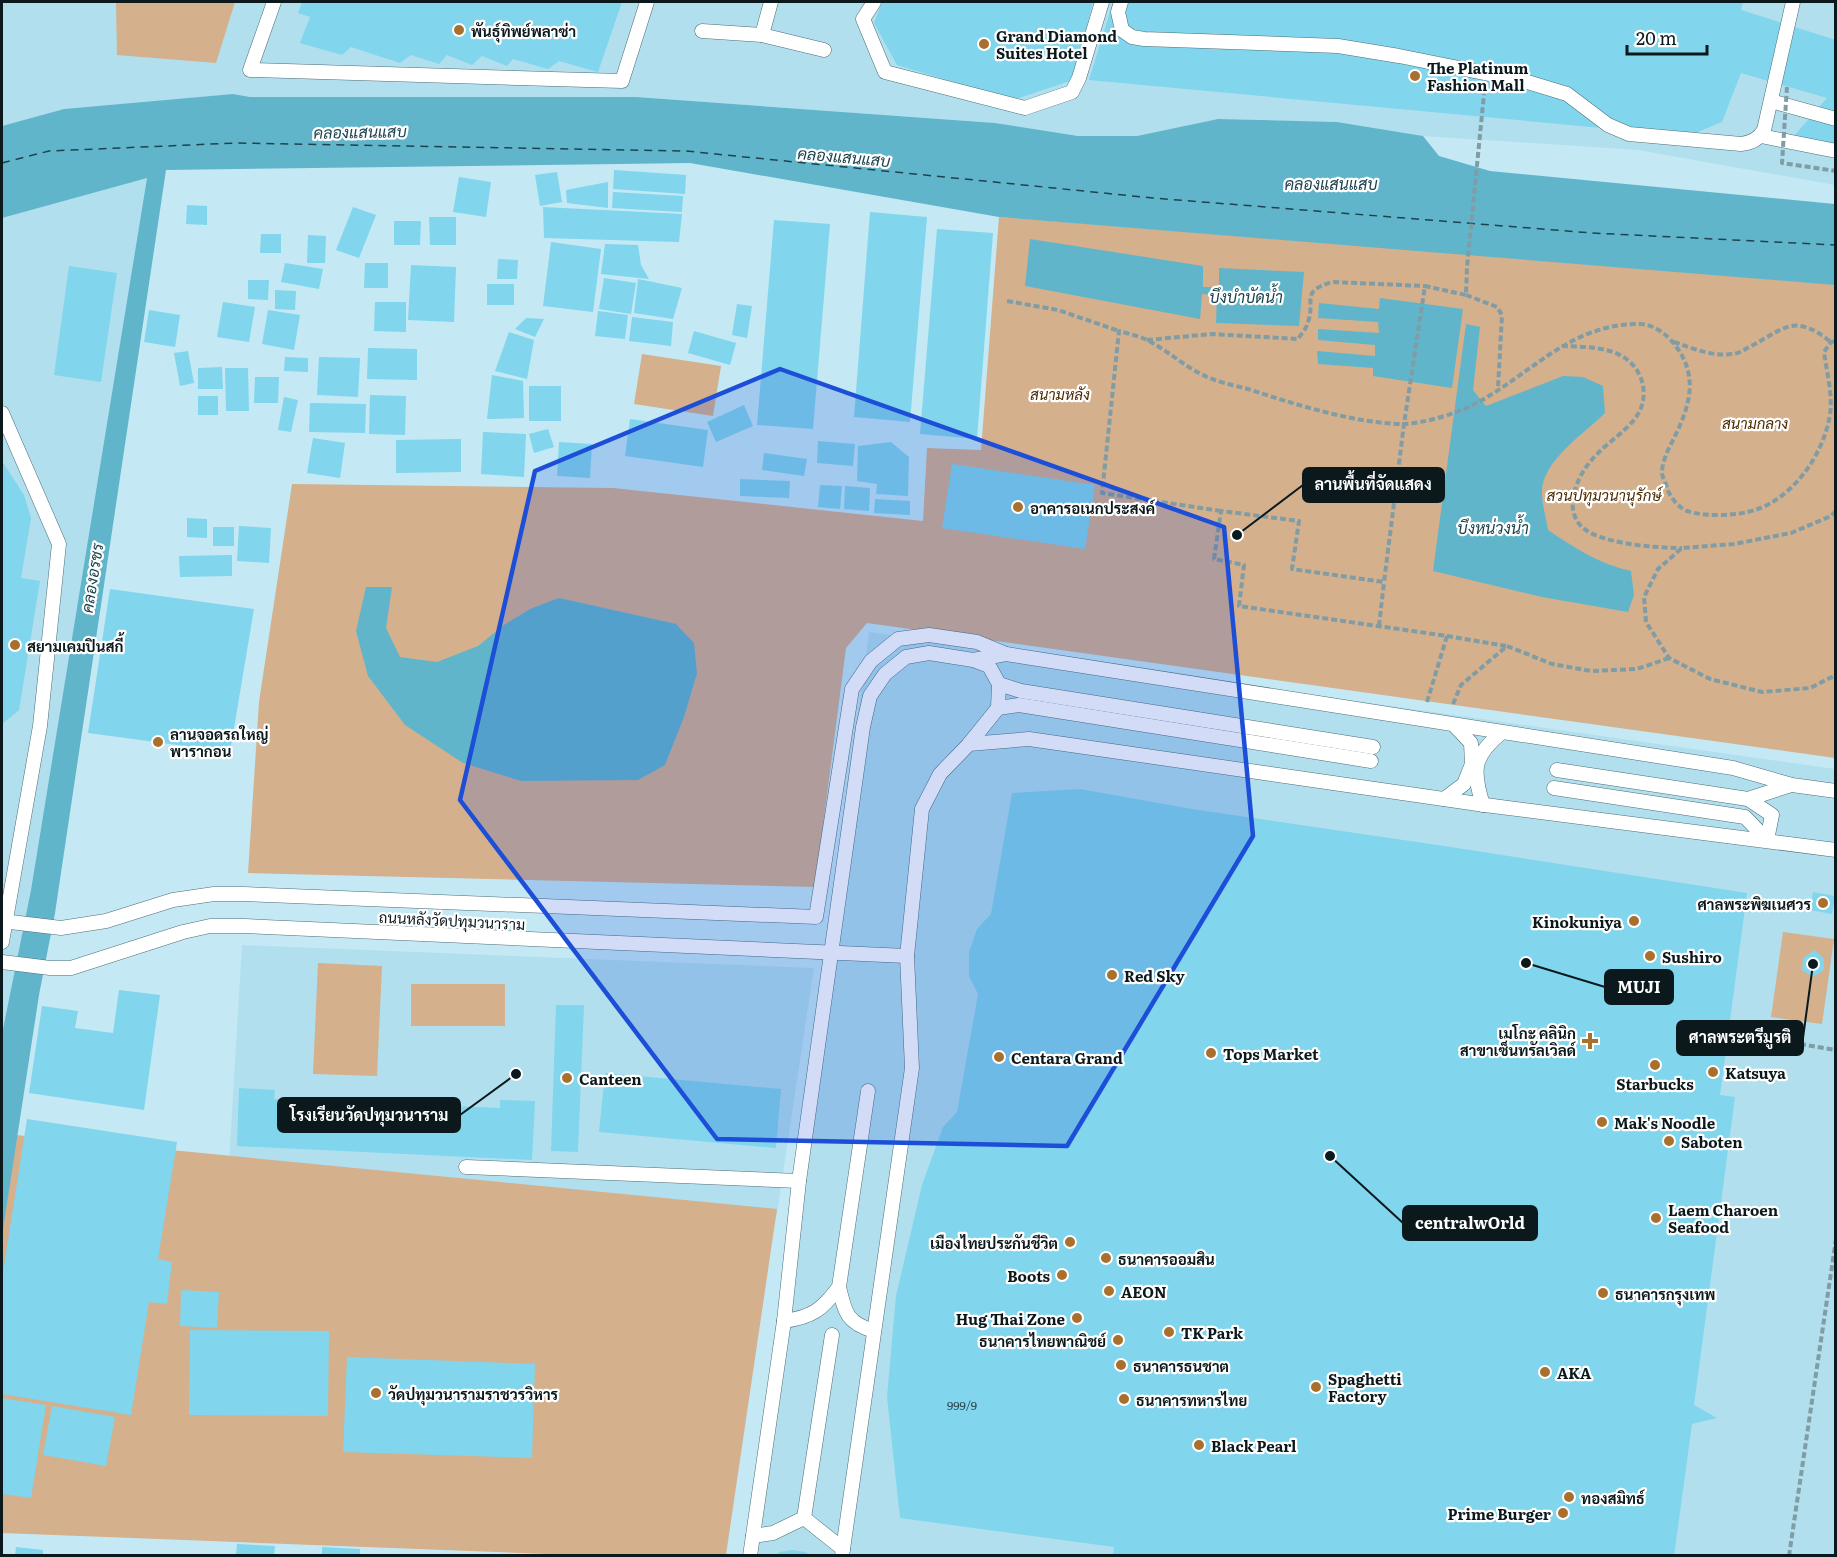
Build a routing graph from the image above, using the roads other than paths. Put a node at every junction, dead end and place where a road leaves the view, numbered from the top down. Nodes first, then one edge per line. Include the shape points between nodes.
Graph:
1 (274, 2) edge
2 (647, 2) edge
3 (771, 2) edge
4 (874, 2) edge
5 (1102, 2) edge
6 (1121, 2) edge
7 (1793, 2) edge
8 (702, 31) dead end
9 (762, 34) junction
10 (824, 50) dead end
11 (1771, 101) junction
12 (1836, 119) edge
13 (1757, 138) junction
14 (1836, 151) edge
15 (2, 413) edge
16 (1006, 654) junction
17 (973, 660) junction
18 (999, 684) junction
19 (998, 708) junction
20 (1449, 724) junction
21 (1501, 733) junction
22 (969, 744) junction
23 (1373, 747) dead end
24 (1371, 761) dead end
25 (1557, 770) dead end
26 (1792, 785) junction
27 (1554, 788) dead end
28 (1836, 791) edge
29 (1444, 799) junction
30 (1748, 799) junction
31 (1483, 804) junction
32 (1767, 840) junction
33 (1836, 850) edge
34 (3, 922) edge
35 (2, 942) edge
36 (831, 954) junction
37 (907, 956) junction
38 (8, 963) edge
39 (868, 1091) dead end
40 (466, 1167) dead end
41 (799, 1180) junction
42 (839, 1287) junction
43 (784, 1322) junction
44 (874, 1331) junction
45 (832, 1335) dead end
46 (804, 1518) junction
47 (753, 1536) junction
48 (843, 1552) edge
49 (750, 1556) edge

1 - 2 lane via 250,70 622,81
3 - 9 lane
4 - 5 lane via 863,19 885,72 1025,108 1072,92
6 - 13 lane via 1118,12 1122,30 1132,37 1338,46 1524,81 1567,94 1608,125 1629,134 1742,144
7 - 11 lane
8 - 9 lane
9 - 10 lane
11 - 12 lane
11 - 13 lane via 1766,124
13 - 14 lane
15 - 34 lane via 59,544 40,726
16 - 17 lane
16 - 20 lane
16 - 34 lane, ถนนหลังวัดปทุมวนาราม via 977,642 929,635 898,639 871,661 852,689 816,917 214,894 173,900 106,921 57,928
17 - 18 lane via 989,666
17 - 36 lane via 929,654 906,657 885,674 870,696
18 - 19 lane
18 - 23 lane via 1021,691
19 - 22 lane
19 - 24 lane via 1019,705
20 - 21 lane
20 - 29 lane via 1471,743 1472,764 1464,784
21 - 26 lane via 1733,768
21 - 31 lane via 1486,745 1477,764 1476,784
22 - 29 lane via 1029,739
22 - 37 lane via 940,774 922,809
25 - 30 lane
26 - 28 lane
26 - 30 lane
27 - 32 lane via 1745,817
29 - 31 lane
30 - 32 lane via 1772,815
31 - 32 lane
32 - 33 lane
34 - 35 lane
36 - 37 lane, ถนนหลังวัดปทุมวนาราม
36 - 38 lane, ถนนหลังวัดปทุมวนาราม via 210,926 71,968
36 - 41 lane
37 - 44 lane via 912,1068
39 - 42 lane
40 - 41 lane
41 - 43 lane
42 - 43 lane via 826,1304 806,1318
42 - 44 lane via 845,1311 857,1326
43 - 47 lane
44 - 48 lane
45 - 46 lane
46 - 47 lane via 773,1533
46 - 48 lane
47 - 49 lane

